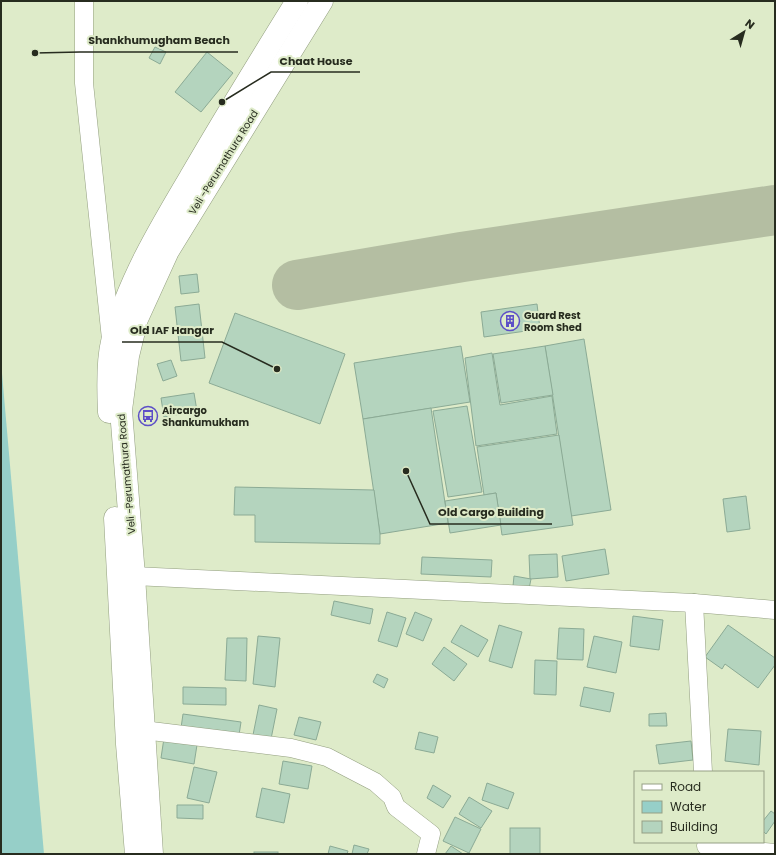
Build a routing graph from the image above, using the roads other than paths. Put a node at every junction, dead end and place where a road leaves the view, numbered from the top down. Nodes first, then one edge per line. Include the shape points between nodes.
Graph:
1 (84, 1) edge
2 (297, 1) edge
3 (322, 1) edge
4 (112, 344) junction
5 (134, 576) junction
6 (694, 603) junction
7 (775, 610) edge
8 (143, 730) junction
9 (703, 771) edge
10 (706, 847) edge
11 (775, 853) edge
12 (136, 854) edge
13 (152, 854) edge
14 (426, 854) edge

1 - 4 street via 84,83
2 - 4 main road via 158,232 125,304
3 - 5 main road, Veli -Perumathura Road via 168,251 137,319 128,356 121,410
4 - 12 main road via 108,394 127,744
5 - 6 street
5 - 8 main road, Veli -Perumathura Road
6 - 7 street
6 - 9 street
8 - 13 main road, Veli -Perumathura Road
8 - 14 street via 291,748 327,757 375,782 392,797 396,807 431,834
10 - 11 street

